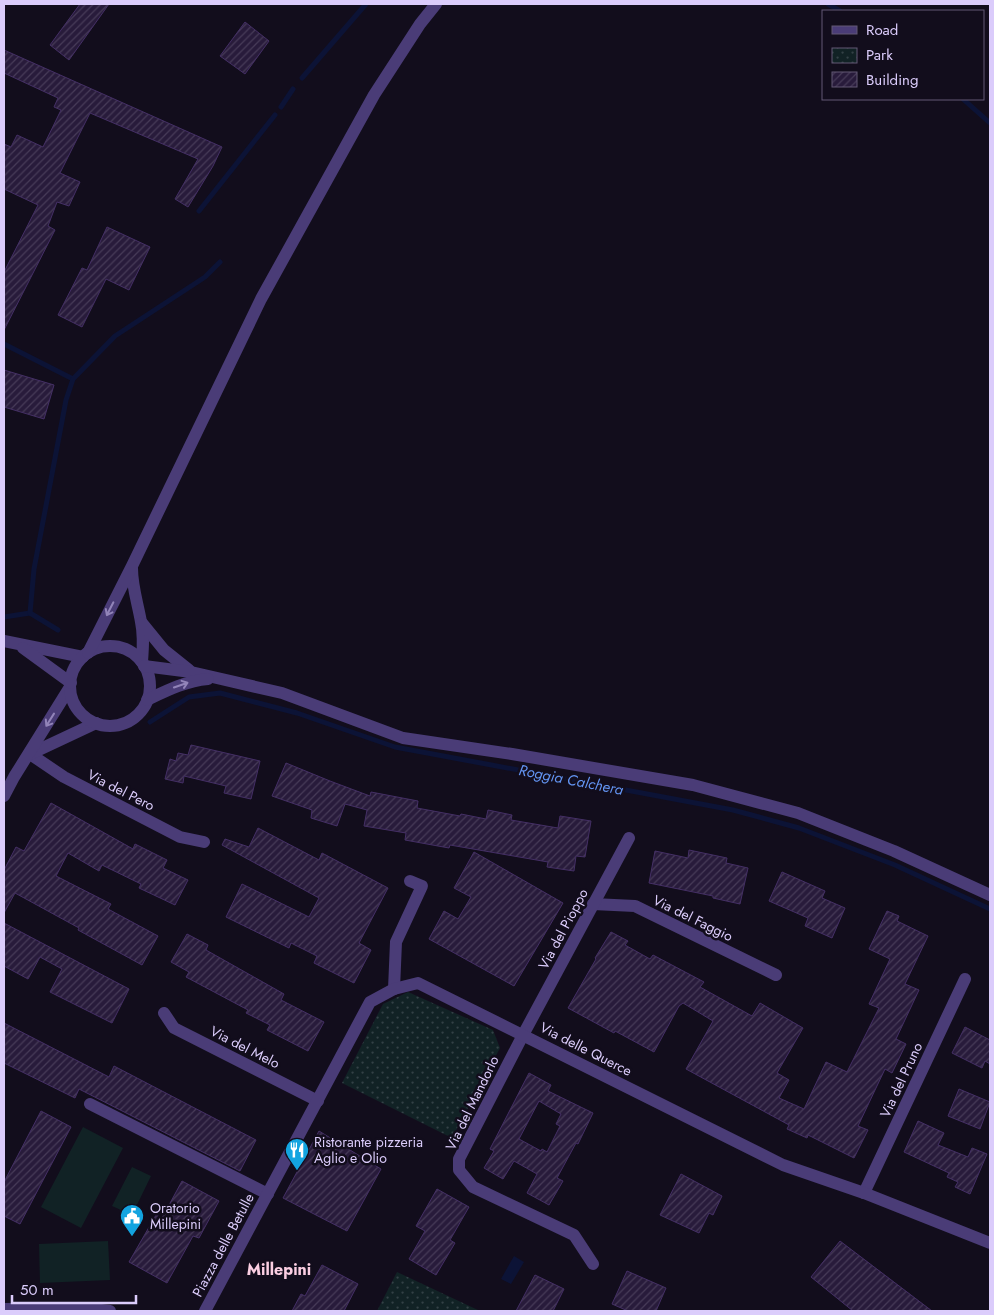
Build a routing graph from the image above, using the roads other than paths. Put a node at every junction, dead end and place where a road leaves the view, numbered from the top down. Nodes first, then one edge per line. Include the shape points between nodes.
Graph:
1 (436, 4) edge
2 (132, 566) junction
3 (141, 622) junction
4 (4, 641) edge
5 (19, 645) junction
6 (86, 655) junction
7 (143, 664) junction
8 (191, 672) junction
9 (216, 678) junction
10 (71, 685) junction
11 (147, 700) junction
12 (96, 723) junction
13 (30, 754) junction
14 (4, 796) edge
15 (629, 838) dead end
16 (204, 842) dead end
17 (410, 881) dead end
18 (990, 895) edge
19 (593, 904) junction
20 (776, 975) dead end
21 (965, 979) dead end
22 (394, 989) junction
23 (164, 1013) dead end
24 (523, 1034) junction
25 (318, 1101) junction
26 (90, 1104) dead end
27 (268, 1194) junction
28 (864, 1194) junction
29 (990, 1242) edge
30 (593, 1264) dead end
31 (4, 1308) edge
32 (56, 1310) edge
33 (85, 1310) edge
34 (110, 1311) edge
35 (204, 1311) edge

1 - 2 street via 374,95 261,299
2 - 3 street
2 -> 6 street
3 - 7 street
3 - 8 street via 164,650
4 - 5 street
5 - 6 street
5 - 10 street
6 - 7 street via 111,646 133,654
6 - 10 street via 78,662
7 - 8 street
7 - 11 street via 150,686
8 - 9 street
11 -> 9 street via 177,685
9 - 18 street via 282,693 403,738 693,785 798,813 894,851
10 - 12 street via 72,699 78,709
10 -> 13 street
11 - 12 street via 141,711 126,722 108,726
12 - 13 street
13 - 14 street
13 - 16 street, Via del Pero via 64,777 180,837
15 - 19 street, Via del Pioppo
17 - 22 street via 422,886 396,942
19 - 20 street, Via del Faggio via 635,906
19 - 24 street, Via del Pioppo
21 - 28 street, Via del Pruno
22 - 24 street, Via delle Querce via 418,983
22 - 25 street, Via delle Querce via 370,1002
23 - 25 street, Via del Melo via 174,1028
24 - 28 street, Via delle Querce via 783,1165
24 - 30 street, Via del Mandorlo via 459,1158 459,1170 473,1187 574,1235
25 - 27 street, Via delle Querce
26 - 27 street
27 - 35 street, Piazza delle Betulle
28 - 29 street, Via delle Querce
31 - 32 street
32 - 33 street
33 - 34 street

